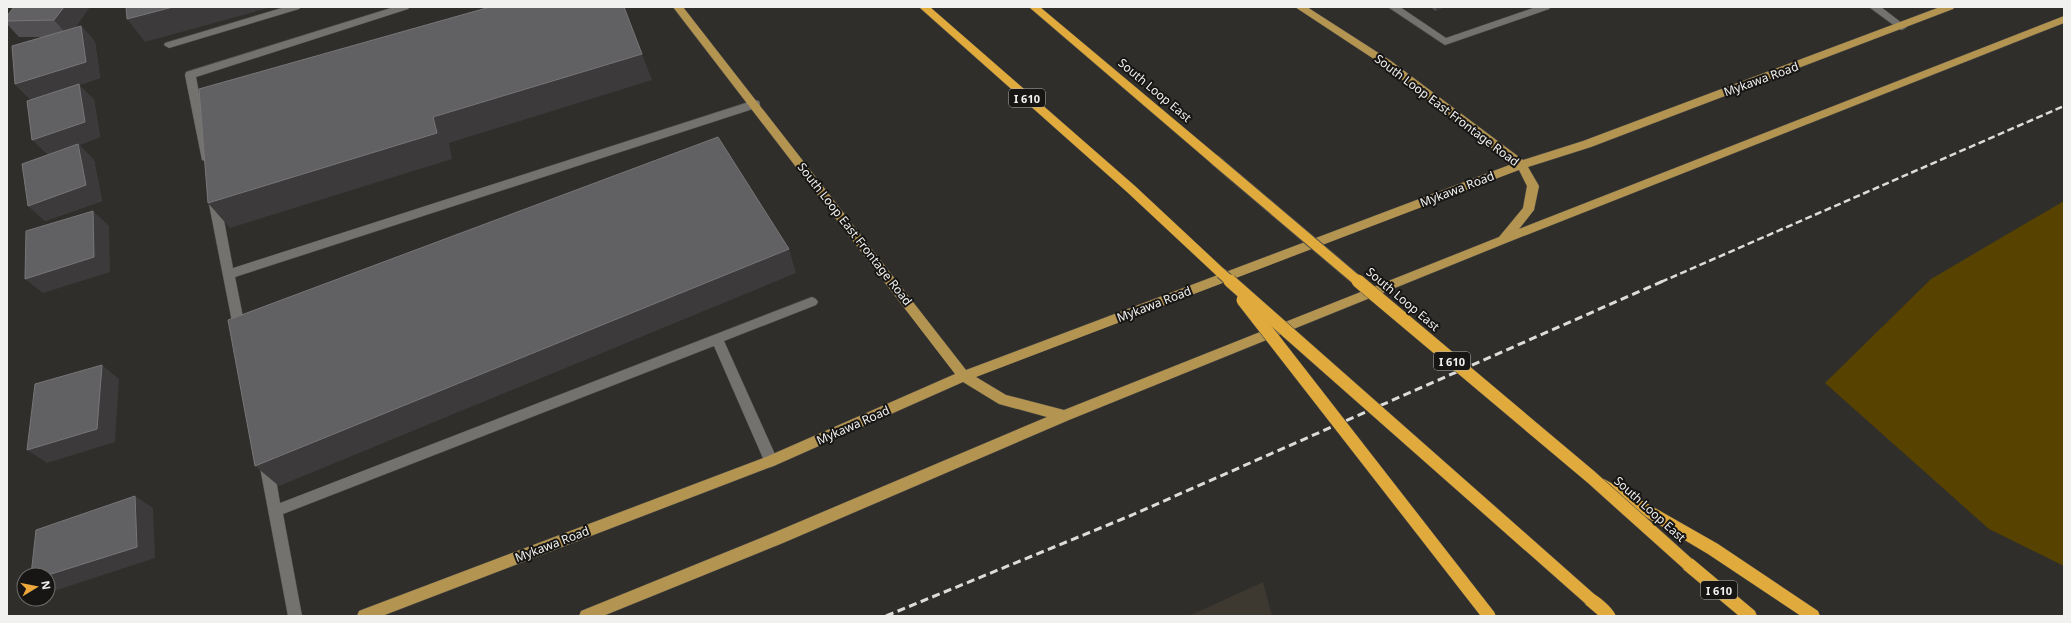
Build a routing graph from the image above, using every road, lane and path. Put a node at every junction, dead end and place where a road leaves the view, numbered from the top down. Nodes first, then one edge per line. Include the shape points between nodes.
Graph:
1 (296, 7) edge
2 (405, 7) edge
3 (678, 7) edge
4 (924, 7) edge
5 (1034, 7) edge
6 (1300, 7) edge
7 (1393, 7) edge
8 (1546, 7) edge
9 (1874, 7) edge
10 (1950, 7) edge
11 (2064, 19) edge
12 (1902, 27) junction
13 (169, 45) dead end
14 (755, 104) junction
15 (1521, 165) junction
16 (208, 167) edge
17 (213, 190) edge
18 (1502, 240) junction
19 (1221, 273) junction
20 (229, 274) junction
21 (812, 302) dead end
22 (717, 339) junction
23 (242, 343) edge
24 (964, 376) junction
25 (1064, 416) junction
26 (263, 450) edge
27 (771, 461) junction
28 (1591, 477) junction
29 (275, 511) junction
30 (295, 616) edge
31 (364, 616) edge
32 (586, 616) edge
33 (1489, 616) edge
34 (1609, 616) edge
35 (1750, 616) edge
36 (1813, 616) edge

1 - 13 lane
2 - 16 lane via 190,75
3 - 14 main road, South Loop East Frontage Road
4 - 19 highway, I 610 via 1131,189
5 - 28 highway, South Loop East / I 610, bridge
6 - 15 main road, South Loop East Frontage Road via 1387,63
7 - 8 lane via 1445,42
9 - 12 lane
10 - 12 main road, Mykawa Road
11 - 18 main road
12 - 15 main road, Mykawa Road via 1587,144
14 - 20 lane
14 - 24 main road, South Loop East Frontage Road
15 - 18 main road, South Loop East Frontage Road via 1533,186 1528,210
15 - 24 main road, Mykawa Road
17 - 20 lane
18 - 25 main road
19 - 33 highway, bridge
19 - 34 highway, I 610, bridge
20 - 23 lane
21 - 22 lane
22 - 27 lane
22 - 29 lane
24 - 25 main road, South Loop East Frontage Road via 1003,400
24 - 27 main road, Mykawa Road
25 - 32 main road
26 - 29 lane
27 - 31 main road, Mykawa Road
28 - 35 highway, South Loop East / I 610, bridge
28 - 36 highway, bridge via 1713,549
29 - 30 lane

